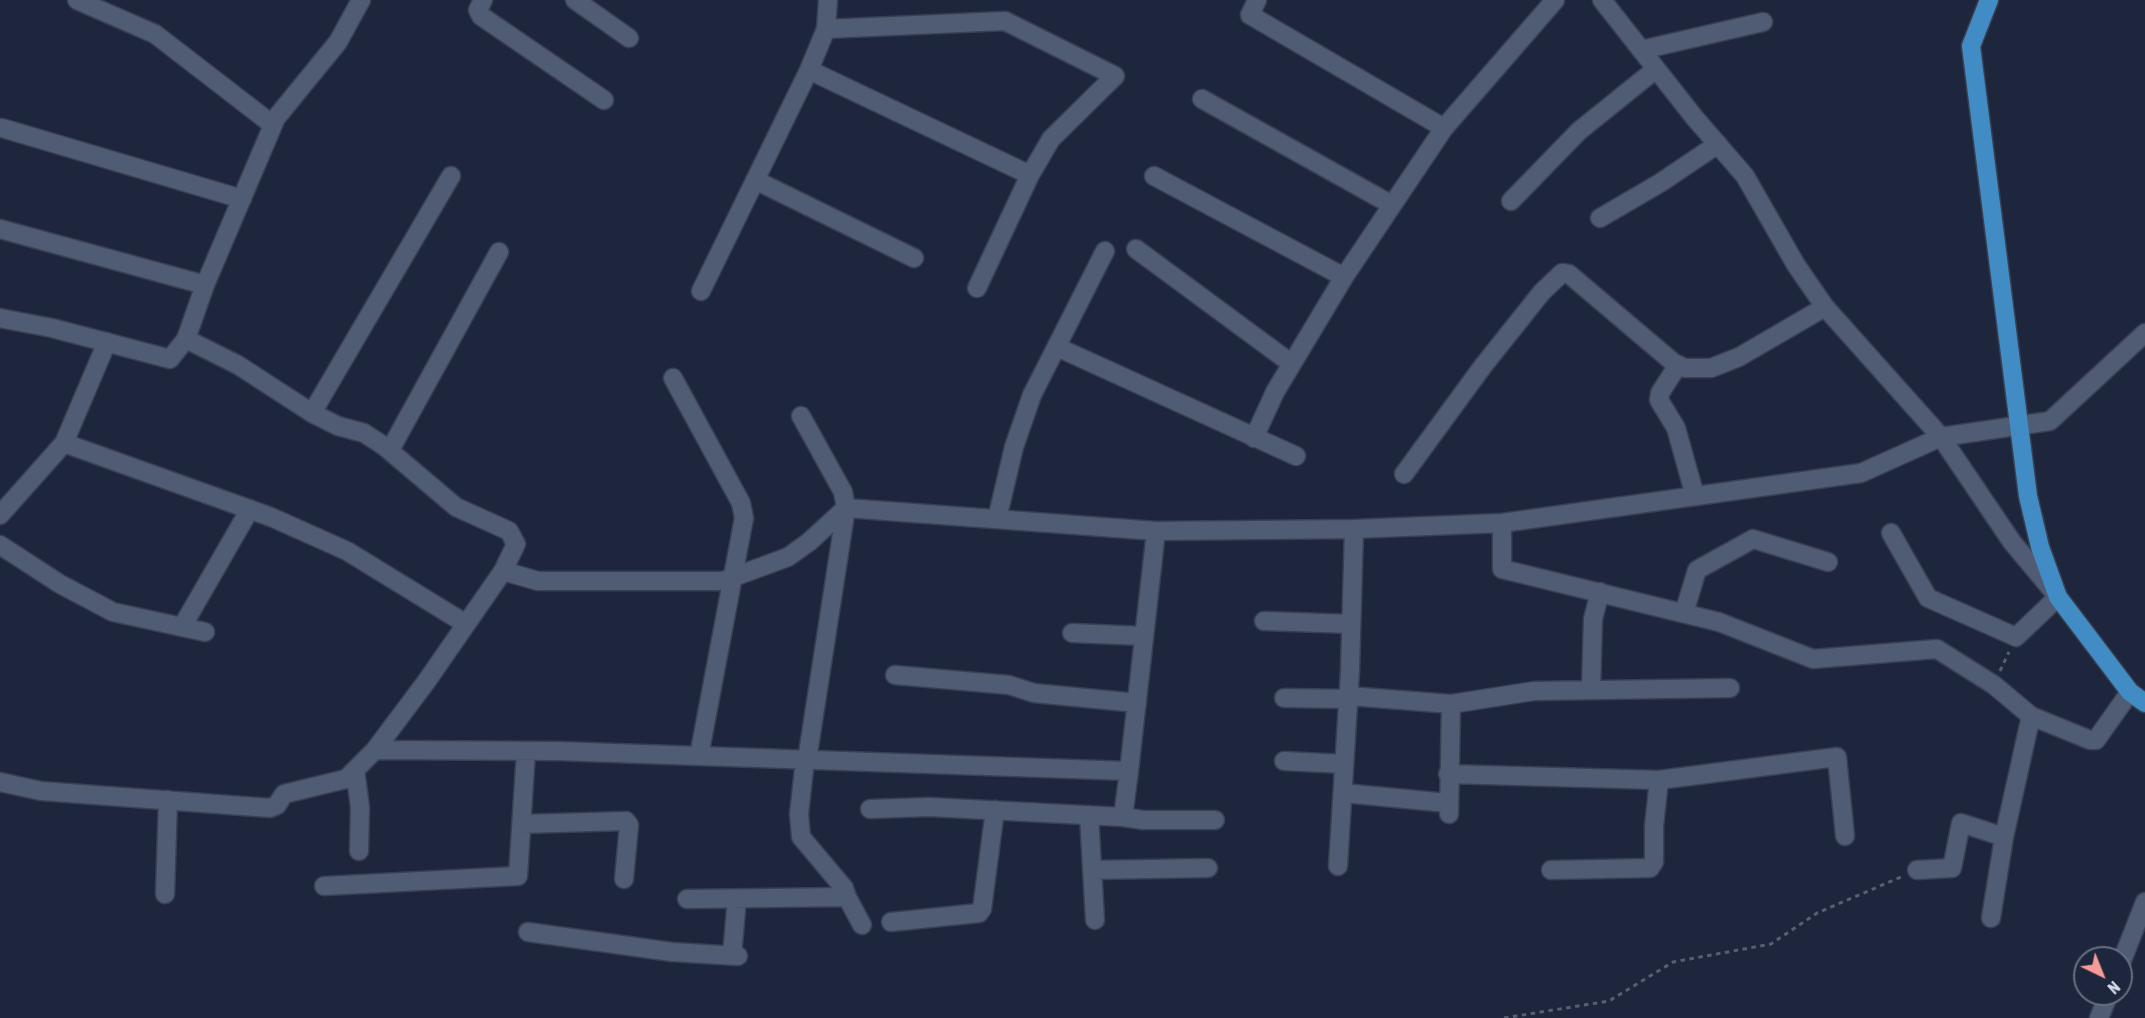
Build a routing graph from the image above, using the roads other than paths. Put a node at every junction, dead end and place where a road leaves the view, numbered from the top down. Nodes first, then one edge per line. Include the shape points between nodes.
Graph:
1 (77, 0) edge
2 (361, 0) edge
3 (483, 0) edge
4 (575, 0) edge
5 (828, 0) edge
6 (1257, 0) edge
7 (1556, 0) edge
8 (1602, 0) edge
9 (1989, 0) edge
10 (1763, 22) dead end
11 (826, 29) junction
12 (629, 38) dead end
13 (1641, 50) junction
14 (1656, 69) junction
15 (808, 70) junction
16 (1202, 99) dead end
17 (604, 100) dead end
18 (273, 125) junction
19 (1444, 128) junction
20 (2, 129) dead end
21 (1718, 144) junction
22 (1030, 175) junction
23 (451, 176) dead end
24 (1154, 176) dead end
25 (755, 180) junction
26 (242, 199) junction
27 (1511, 201) dead end
28 (1392, 205) junction
29 (1600, 218) dead end
30 (0, 229) edge
31 (1136, 249) dead end
32 (1105, 251) dead end
33 (499, 252) dead end
34 (914, 258) dead end
35 (1344, 277) junction
36 (205, 285) junction
37 (977, 288) dead end
38 (701, 291) dead end
39 (1825, 307) junction
40 (0, 318) edge
41 (2145, 333) edge
42 (186, 339) junction
43 (107, 342) junction
44 (1057, 347) junction
45 (1292, 364) junction
46 (1678, 365) junction
47 (674, 378) dead end
48 (312, 412) junction
49 (801, 416) dead end
50 (2018, 426) junction
51 (1941, 437) junction
52 (1254, 438) junction
53 (64, 443) junction
54 (390, 450) junction
55 (1296, 456) dead end
56 (1404, 474) dead end
57 (1695, 496) junction
58 (846, 508) junction
59 (250, 509) junction
60 (0, 515) edge
61 (997, 519) junction
62 (1502, 523) junction
63 (1354, 529) junction
64 (1156, 531) junction
65 (1891, 533) dead end
66 (0, 545) edge
67 (1828, 562) dead end
68 (503, 571) junction
69 (733, 577) junction
70 (1600, 592) junction
71 (2058, 597) junction
72 (1684, 614) junction
73 (1264, 621) dead end
74 (466, 624) junction
75 (1351, 624) junction
76 (182, 627) junction
77 (206, 632) dead end
78 (1072, 633) dead end
79 (1144, 636) junction
80 (895, 675) dead end
81 (1730, 688) dead end
82 (1591, 690) junction
83 (2138, 697) edge
84 (1284, 698) dead end
85 (1349, 698) junction
86 (1137, 703) junction
87 (1451, 704) junction
88 (2031, 716) junction
89 (375, 750) junction
90 (526, 751) junction
91 (699, 756) junction
92 (806, 760) junction
93 (1284, 761) dead end
94 (1344, 764) junction
95 (355, 770) junction
96 (1129, 771) junction
97 (1448, 774) junction
98 (1659, 780) junction
99 (0, 782) edge
100 (1343, 793) junction
101 (168, 800) junction
102 (870, 809) dead end
103 (995, 810) junction
104 (1089, 815) junction
105 (1123, 817) junction
106 (1215, 820) dead end
107 (522, 824) junction
108 (1845, 836) dead end
109 (2004, 837) junction
110 (359, 851) dead end
111 (1338, 866) dead end
112 (1208, 868) dead end
113 (1092, 870) junction
114 (1551, 870) dead end
115 (1917, 870) road end
116 (624, 879) dead end
117 (324, 886) dead end
118 (165, 894) dead end
119 (847, 897) junction
120 (687, 899) dead end
121 (737, 899) junction
122 (2145, 902) edge
123 (1990, 918) dead end
124 (1095, 920) dead end
125 (891, 922) dead end
126 (862, 925) dead end
127 (528, 932) dead end
128 (2128, 946) edge

1 - 18 street via 155,34
2 - 18 street via 338,42
3 - 17 street via 478,10 481,16
4 - 12 street
5 - 11 street
6 - 19 street via 1250,15
7 - 19 street
8 - 13 street
9 - 50 main road via 1971,46
10 - 13 street
11 - 15 street
11 - 22 street via 1005,21 1114,76 1051,139
13 - 14 street
14 - 21 street
14 - 27 street via 1578,130
15 - 22 street
15 - 25 street
16 - 28 street
18 - 26 street
19 - 28 street
20 - 26 street
21 - 29 street
21 - 39 street via 1745,176
22 - 37 street
23 - 48 street
24 - 35 street
25 - 34 street
25 - 38 street
26 - 36 street
28 - 35 street
30 - 36 street
31 - 45 street
32 - 44 street
33 - 54 street
35 - 45 street
36 - 42 street
39 - 46 street via 1739,357 1711,368
39 - 51 street
40 - 43 street
41 - 50 street via 2049,422
42 - 43 street via 170,359
42 - 48 street via 238,365
43 - 53 street
44 - 52 street
44 - 61 street via 1032,394 1017,436
45 - 52 street
46 - 56 street via 1569,274 1562,273 1483,366
46 - 57 street via 1659,400 1676,428
47 - 69 street via 741,503 744,518
48 - 54 street via 338,426 364,433
49 - 58 street via 843,492
50 - 51 street
50 - 71 main road via 2038,537
51 - 57 street via 1861,473
51 - 71 street via 2012,542
52 - 55 street
53 - 59 street
53 - 60 street
54 - 68 street via 456,507 515,537 516,544
57 - 62 street
58 - 61 street
58 - 69 street via 788,557
58 - 92 street
59 - 74 street via 347,550
59 - 76 street
61 - 64 street
62 - 63 street
62 - 70 street via 1502,569
63 - 64 street
63 - 75 street
64 - 79 street
65 - 71 street via 1928,598 2016,637
66 - 76 street via 105,609
67 - 72 street via 1753,539 1698,570
68 - 69 street via 545,582 711,581
68 - 74 street
69 - 91 street
70 - 72 street
70 - 82 street via 1593,620
71 - 83 main road
72 - 88 street via 1719,622 1813,659 1936,649 1994,685
73 - 75 street
74 - 89 street
75 - 85 street
76 - 77 street
78 - 79 street
79 - 86 street
80 - 86 street via 1009,685 1034,693
81 - 82 street
82 - 87 street via 1534,691
83 - 88 street via 2096,740
84 - 85 street
85 - 87 street
85 - 94 street
86 - 96 street
87 - 97 street
88 - 109 street
89 - 90 street
89 - 95 street
90 - 91 street
90 - 107 street
91 - 92 street
92 - 96 street
92 - 119 street via 799,814 801,837 844,888
93 - 94 street
94 - 100 street
95 - 101 street via 346,779 284,794 270,808
95 - 110 street via 360,807
96 - 105 street
97 - 98 street
97 - 100 street via 1448,808
98 - 108 street via 1837,757
98 - 114 street via 1654,862 1650,868
99 - 101 street via 41,791
100 - 111 street
101 - 118 street
102 - 103 street
103 - 104 street
103 - 125 street via 979,913
104 - 105 street
104 - 113 street
105 - 106 street
107 - 116 street via 626,821 629,825
107 - 117 street via 518,876
109 - 115 street via 1961,823 1952,868
109 - 123 street
112 - 113 street
113 - 124 street
119 - 121 street
119 - 126 street
120 - 121 street
121 - 127 street via 735,956 672,952
122 - 128 street

